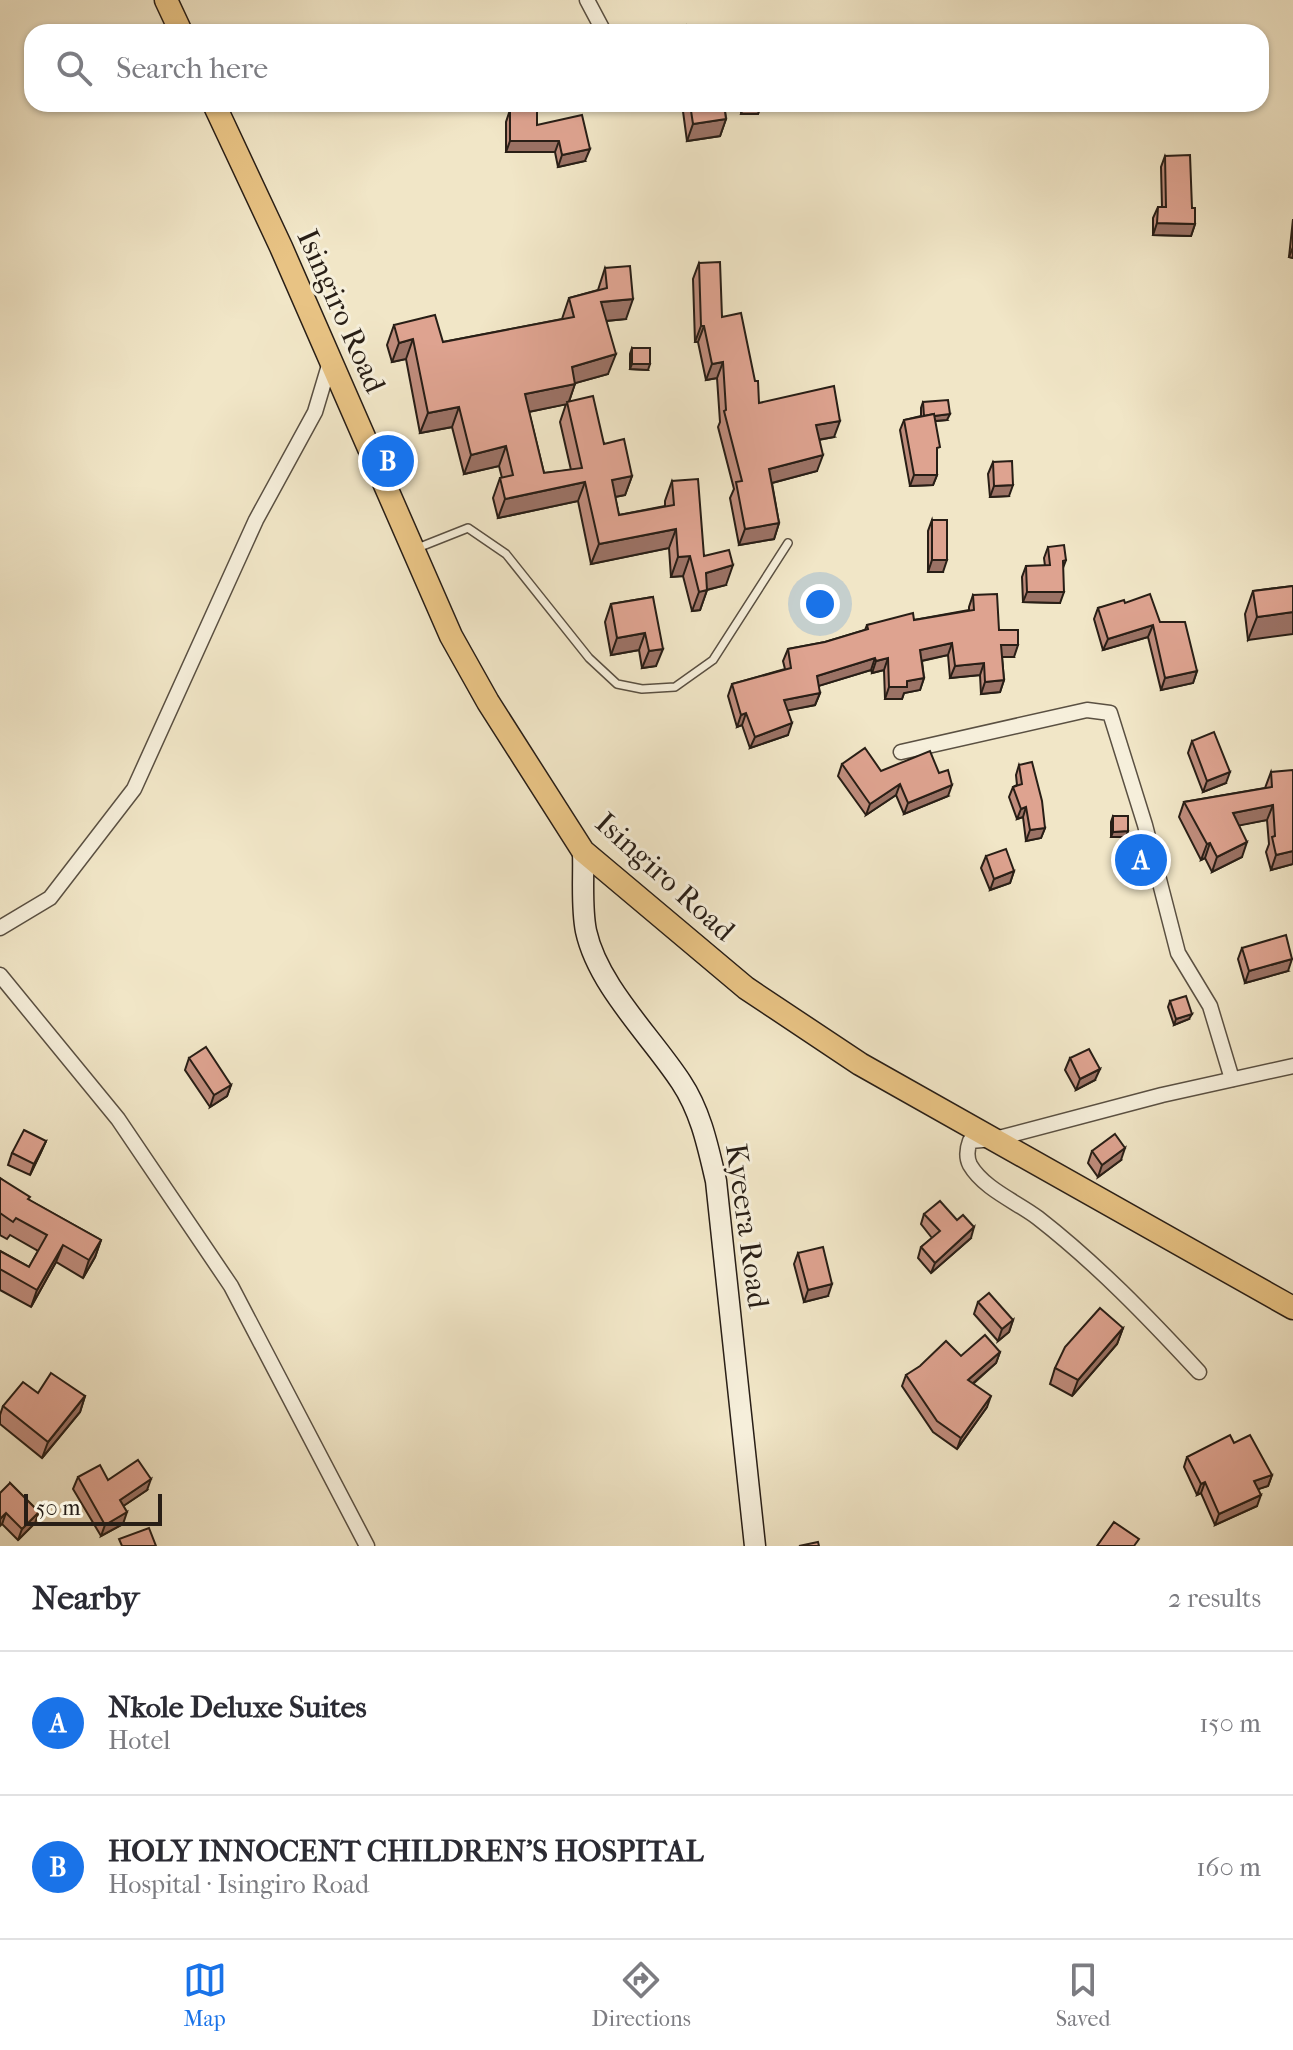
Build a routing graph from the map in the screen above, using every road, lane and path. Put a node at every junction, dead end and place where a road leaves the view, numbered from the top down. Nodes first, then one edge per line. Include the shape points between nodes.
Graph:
1 (166, 0) edge
2 (587, 0) edge
3 (177, 24) edge
4 (600, 24) edge
5 (218, 112) edge
6 (330, 362) junction
7 (788, 543) dead end
8 (413, 550) junction
9 (901, 752) dead end
10 (583, 851) junction
11 (0, 928) edge
12 (0, 975) edge
13 (1293, 1066) edge
14 (1232, 1079) junction
15 (995, 1139) junction
16 (1293, 1308) edge
17 (1199, 1372) dead end
18 (367, 1546) edge
19 (755, 1546) edge

1 - 3 main road
2 - 4 street
5 - 6 main road, Isingiro Road
6 - 8 main road, Isingiro Road
6 - 11 street via 315,412 256,520 134,789 50,898
7 - 8 lane via 713,660 675,687 642,689 617,684 589,658 506,554 468,528
8 - 10 main road, Isingiro Road via 480,689
9 - 14 street via 1087,710 1110,713 1178,953 1210,1006
10 - 15 main road, Isingiro Road via 746,988 860,1064
10 - 19 main road, Kyeera Road via 586,931 598,962 683,1084 702,1123 716,1181
12 - 18 street via 118,1119 231,1286
13 - 14 street
14 - 15 street
15 - 16 main road, Isingiro Road
15 - 17 street via 970,1141 970,1164 1133,1301

